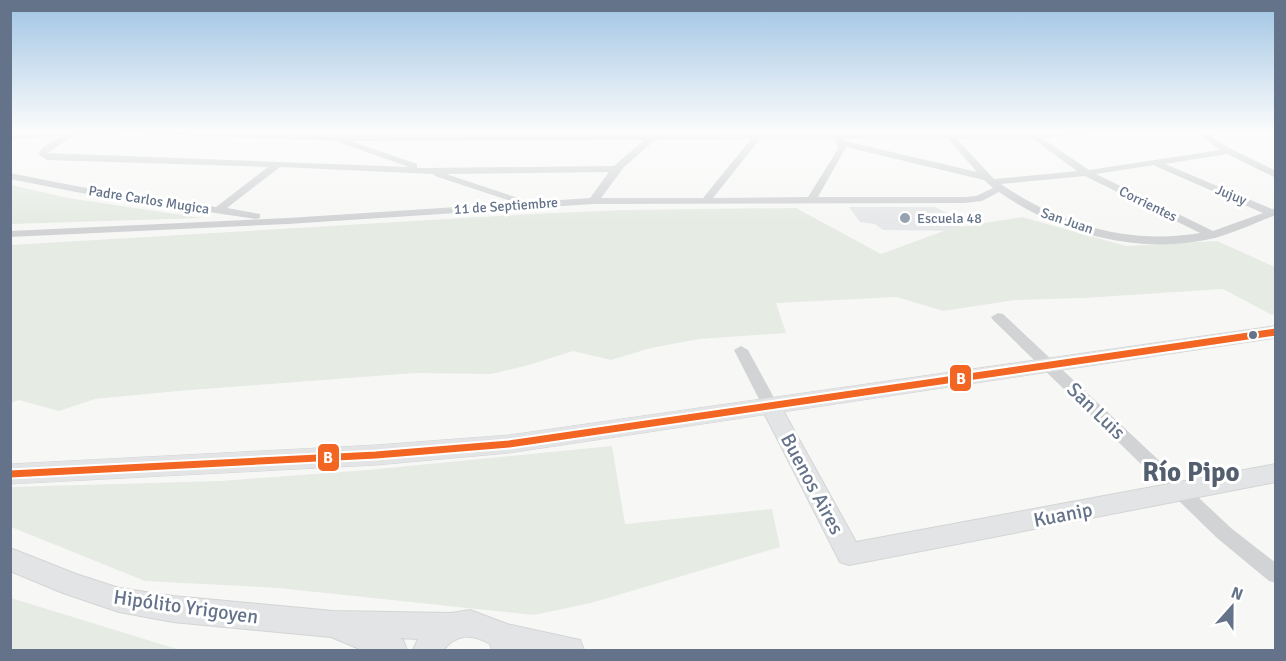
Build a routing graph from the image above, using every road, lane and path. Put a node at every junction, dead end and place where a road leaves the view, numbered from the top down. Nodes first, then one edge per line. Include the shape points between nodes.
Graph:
1 (174, 161) edge
2 (398, 161) edge
3 (628, 161) edge
4 (738, 161) edge
5 (835, 161) edge
6 (921, 161) edge
7 (973, 161) edge
8 (1067, 161) edge
9 (1170, 161) edge
10 (1247, 161) edge
11 (1157, 163) junction
12 (278, 164) junction
13 (619, 169) junction
14 (426, 171) junction
15 (1086, 173) junction
16 (1275, 175) edge
17 (10, 176) edge
18 (994, 183) junction
19 (707, 199) junction
20 (811, 200) junction
21 (594, 201) junction
22 (532, 204) junction
23 (218, 210) junction
24 (1274, 212) edge
25 (288, 221) junction
26 (10, 234) edge
27 (1212, 235) junction
28 (998, 317) dead end
29 (1275, 332) edge
30 (741, 350) dead end
31 (1047, 364) junction
32 (770, 405) junction
33 (1275, 473) edge
34 (10, 474) edge
35 (1182, 493) junction
36 (849, 554) joint
37 (10, 559) edge
38 (1275, 575) edge
39 (333, 624) junction
40 (449, 626) junction
41 (504, 643) edge
42 (393, 651) edge
43 (427, 651) edge
44 (570, 651) edge

1 - 12 street
2 - 14 street
3 - 13 street
4 - 19 street
5 - 20 street
6 - 18 street
7 - 18 street, San Juan
8 - 15 street, Corrientes
9 - 11 street
10 - 16 street
11 - 15 street
11 - 24 street, Jujuy
12 - 14 street
12 - 23 street
13 - 14 street
13 - 21 street via 598,191
14 - 22 street
15 - 18 street
15 - 27 street, Corrientes
17 - 23 street, Padre Carlos Mugica
18 - 20 street, 11 de Septiembre via 978,199
18 - 27 street, San Juan via 1050,217 1098,232 1165,240
19 - 20 street, 11 de Septiembre
19 - 21 street, 11 de Septiembre
21 - 22 street, 11 de Septiembre
22 - 25 street, 11 de Septiembre
23 - 25 street, Padre Carlos Mugica
24 - 27 street, San Juan
25 - 26 street, 11 de Septiembre
28 - 31 street, San Luis
29 - 31 highway
30 - 32 street, Buenos Aires
31 - 32 highway
31 - 35 street, San Luis
32 - 34 highway via 445,450
32 - 36 main road, Buenos Aires
33 - 35 main road, Kuanip
35 - 36 main road, Kuanip
35 - 38 street, San Luis
37 - 39 main road, Hipólito Yrigoyen via 119,600
39 - 40 main road, Hipólito Yrigoyen
39 - 42 main road, Hipólito Yrigoyen
40 - 41 main road, Hipólito Yrigoyen via 484,626
40 - 43 main road
41 - 44 main road

